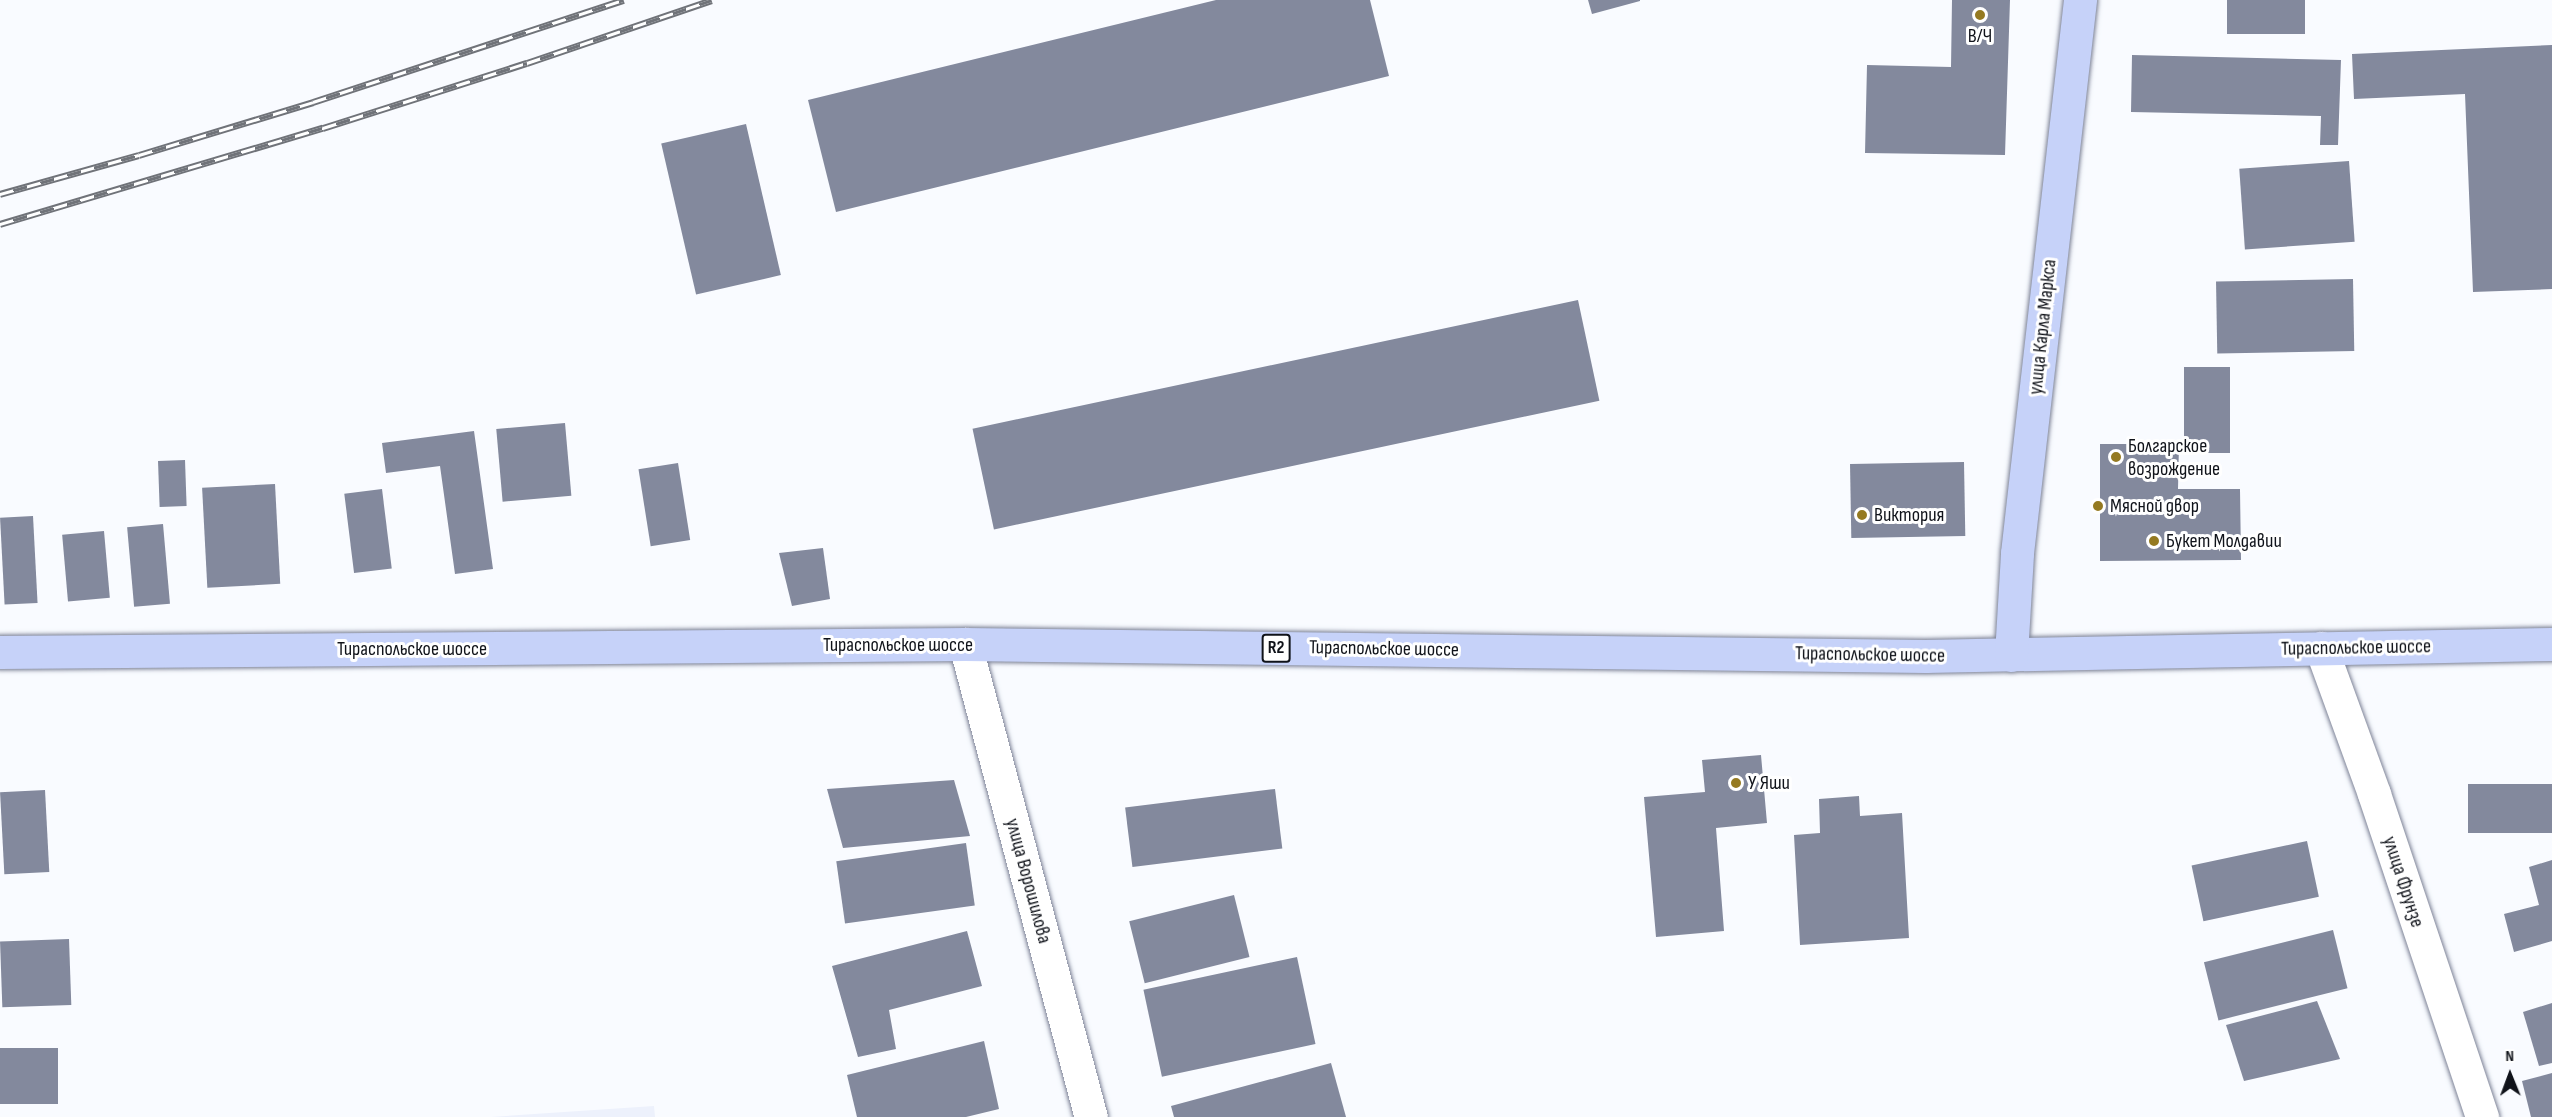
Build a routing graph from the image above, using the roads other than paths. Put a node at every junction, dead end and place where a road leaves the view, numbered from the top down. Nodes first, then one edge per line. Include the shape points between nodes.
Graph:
1 (2080, 0) edge
2 (965, 644) junction
3 (2552, 644) edge
4 (2321, 648) junction
5 (0, 652) edge
6 (2011, 656) junction
7 (1091, 1117) edge
8 (2482, 1117) edge

1 - 6 main road, улица Карла Маркса via 2017,553
2 - 5 main road, Тираспольское шоссе / R2
2 - 6 main road, Тираспольское шоссе / R2
2 - 7 street, улица Ворошилова
3 - 4 main road, Тираспольское шоссе / R2
4 - 6 main road, Тираспольское шоссе / R2
4 - 8 street, улица Фрунзе

